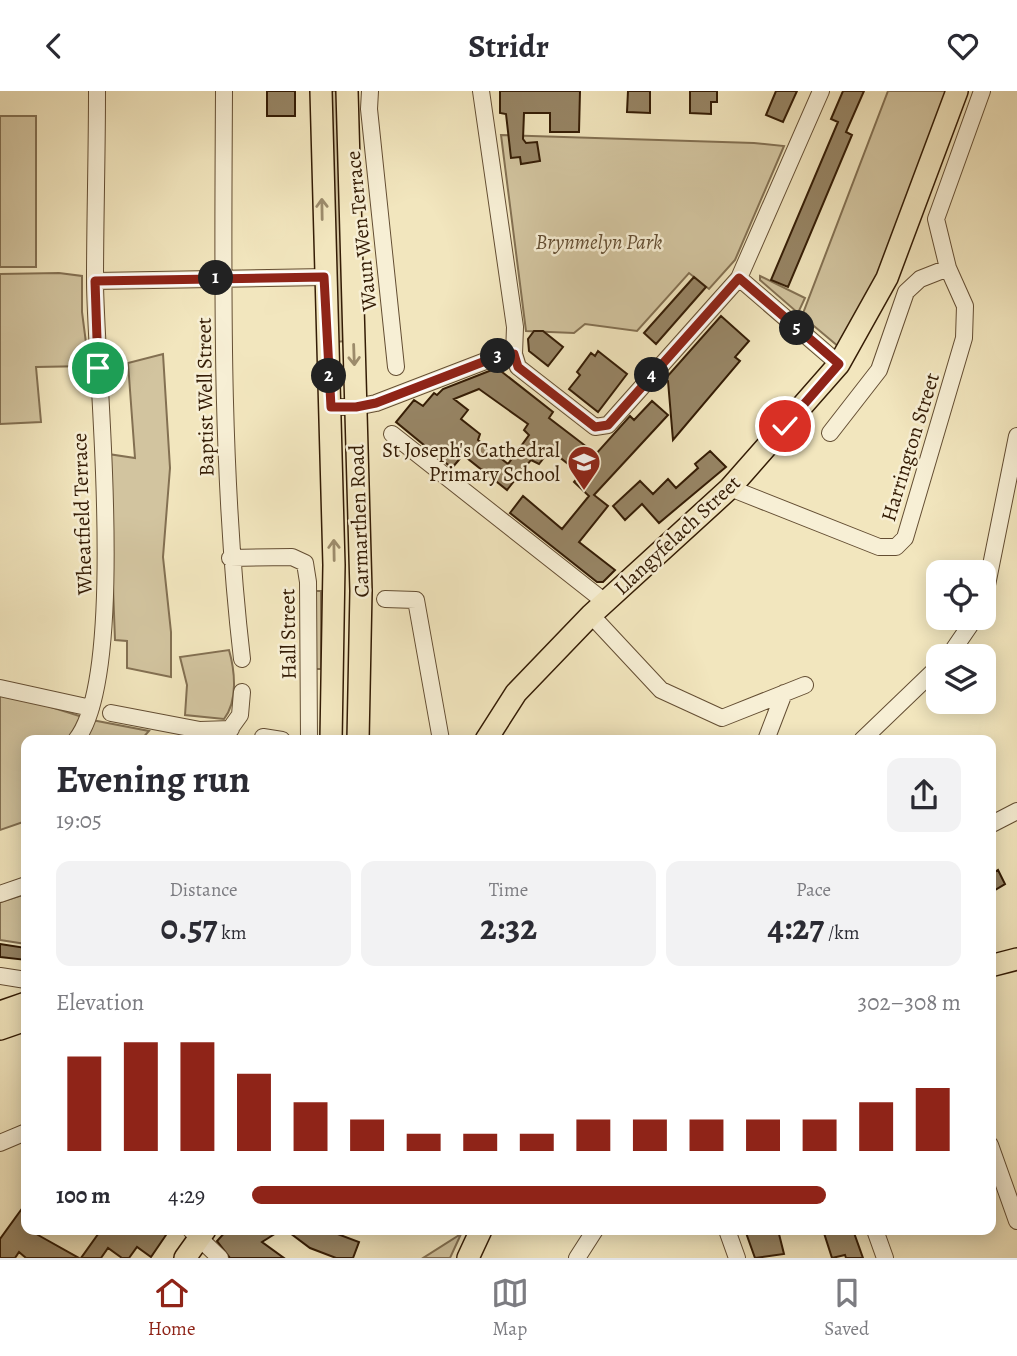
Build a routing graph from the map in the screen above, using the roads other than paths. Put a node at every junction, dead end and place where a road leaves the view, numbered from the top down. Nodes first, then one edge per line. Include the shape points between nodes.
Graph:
1 (97, 91) edge
2 (224, 91) edge
3 (321, 91) edge
4 (347, 91) edge
5 (370, 91) edge
6 (481, 91) edge
7 (821, 91) edge
8 (957, 91) edge
9 (982, 91) edge
10 (948, 268) junction
11 (324, 277) junction
12 (223, 278) junction
13 (739, 278) junction
14 (95, 281) junction
15 (514, 354) junction
16 (839, 364) junction
17 (396, 367) dead end
18 (331, 407) junction
19 (356, 407) junction
20 (830, 433) dead end
21 (392, 434) dead end
22 (1017, 436) edge
23 (730, 488) junction
24 (359, 525) junction
25 (230, 558) junction
26 (992, 560) edge
27 (385, 599) dead end
28 (598, 608) junction
29 (360, 658) junction
30 (242, 659) dead end
31 (926, 679) edge
32 (806, 685) dead end
33 (0, 688) edge
34 (242, 692) dead end
35 (784, 693) junction
36 (91, 708) junction
37 (111, 713) dead end
38 (226, 734) edge
39 (78, 735) edge
40 (309, 735) edge
41 (331, 735) edge
42 (345, 735) edge
43 (352, 735) edge
44 (358, 735) edge
45 (440, 735) edge
46 (489, 735) edge
47 (768, 735) edge
48 (867, 735) edge
49 (1017, 811) edge
50 (996, 822) edge
51 (21, 887) edge
52 (0, 894) edge
53 (1017, 959) edge
54 (996, 964) edge
55 (0, 976) edge
56 (21, 978) edge
57 (21, 1005) edge
58 (0, 1012) edge
59 (21, 1022) edge
60 (0, 1030) edge
61 (21, 1134) edge
62 (0, 1143) edge
63 (996, 1162) edge
64 (1017, 1221) edge
65 (198, 1235) edge
66 (201, 1235) edge
67 (479, 1235) edge
68 (592, 1235) edge
69 (729, 1235) edge
70 (877, 1235) edge
71 (185, 1258) edge
72 (220, 1258) edge
73 (468, 1258) edge
74 (577, 1258) edge
75 (737, 1258) edge
76 (885, 1258) edge

1 - 14 street, Wheatfield Terrace
2 - 12 street, Baptist Well Street
11 -> 3 main road, Carmarthen Road
4 -> 19 main road, Carmarthen Road
5 - 17 street, Waun Wen Terrace
6 - 15 street via 515,327
7 - 13 street
8 - 16 main road, Llangyfelach Street via 887,278
9 - 10 street, Harrington Street via 936,219
10 - 20 street via 919,279 906,292 879,370
10 - 23 street, Harrington Street via 965,306 964,338 905,538 896,547 878,547
11 - 12 street
11 - 18 main road, Carmarthen Road
12 - 14 street
12 - 25 street, Baptist Well Street
13 - 15 street via 608,425 595,427 518,367
13 - 16 street
14 - 36 street, Wheatfield Terrace via 106,623
15 - 19 street
16 - 23 main road, Llangyfelach Street
18 - 19 street
41 -> 18 main road, Carmarthen Road
19 - 24 main road, Carmarthen Road
21 - 28 street
22 - 26 street
23 - 28 main road, Llangyfelach Street
24 - 29 main road, Carmarthen Road
24 - 42 main road via 348,592
25 - 30 street, Baptist Well Street
25 - 40 street, Hall Street via 292,557 305,563
27 - 45 street via 416,600
28 - 35 street via 661,690 701,710 722,718
28 - 46 main road, Llangyfelach Street via 516,693
29 - 43 street via 354,680
29 - 44 main road, Carmarthen Road
31 - 48 street
32 - 35 street
33 - 36 street
34 - 38 street via 240,715
35 - 47 street
36 - 39 street, Wheatfield Terrace
37 - 38 street
49 - 50 street
51 - 52 street
53 - 54 main road
55 - 56 street
57 - 58 main road
59 - 60 main road
61 - 62 street
63 - 64 street
65 - 71 main road
66 - 72 street
67 - 73 main road
68 - 74 street
69 - 75 street
70 - 76 street

